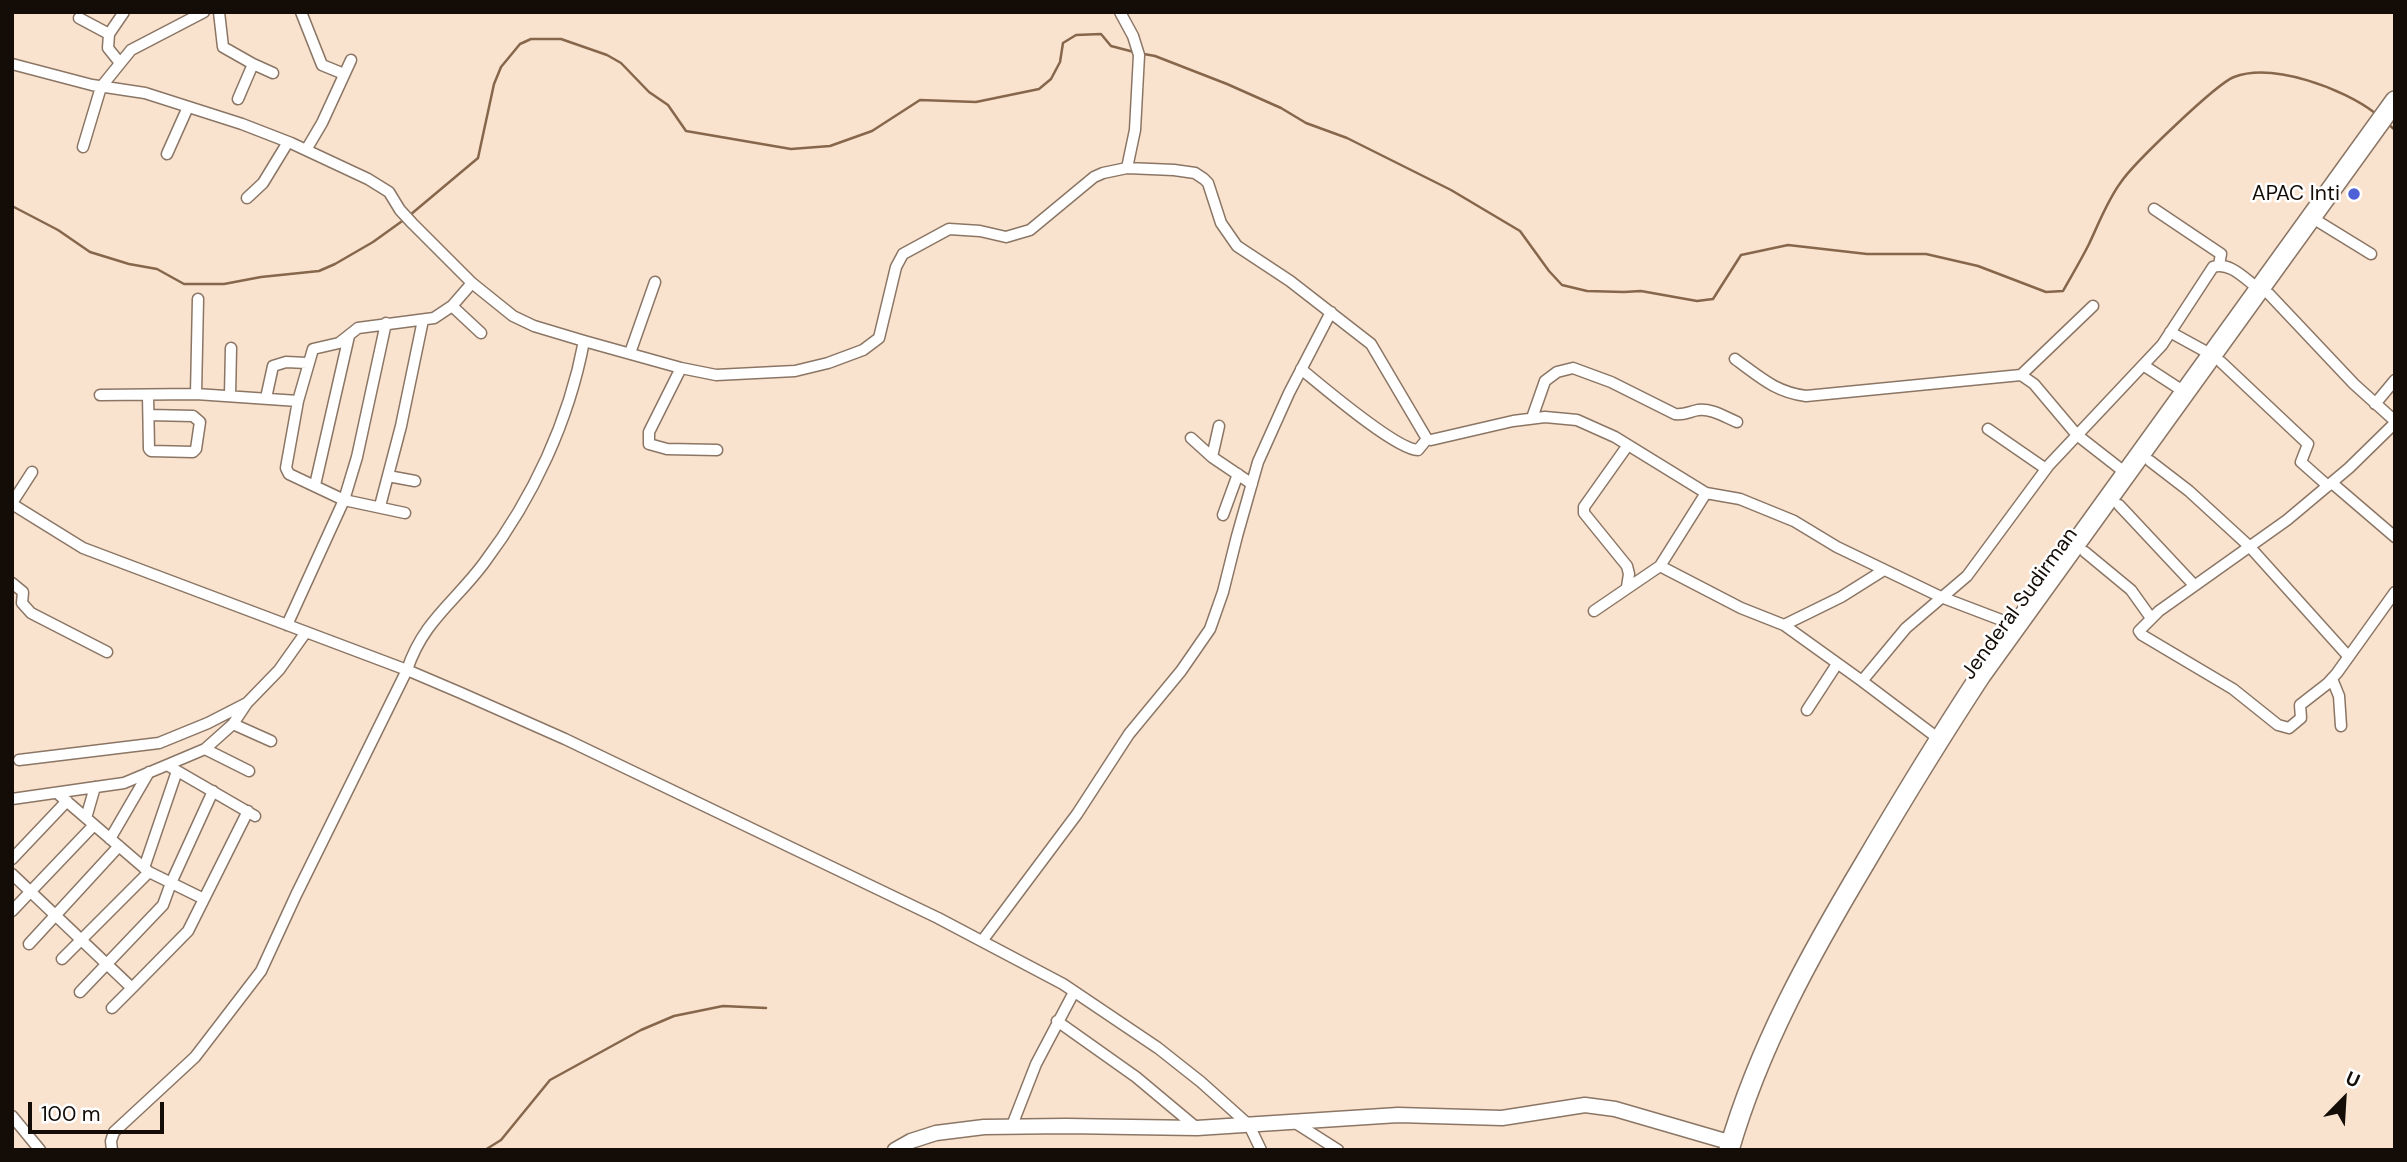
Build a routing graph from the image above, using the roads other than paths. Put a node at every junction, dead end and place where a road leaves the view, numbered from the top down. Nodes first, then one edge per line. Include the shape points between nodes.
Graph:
1 (124, 12) edge
2 (204, 12) edge
3 (219, 12) edge
4 (301, 12) edge
5 (1120, 12) edge
6 (79, 18) dead end
7 (109, 34) junction
8 (351, 60) dead end
9 (120, 63) junction
10 (12, 64) edge
11 (253, 64) junction
12 (273, 73) dead end
13 (344, 74) junction
14 (101, 87) junction
15 (238, 99) dead end
16 (188, 107) junction
17 (2389, 117) edge
18 (288, 142) junction
19 (83, 148) dead end
20 (306, 150) junction
21 (167, 155) dead end
22 (1127, 168) junction
23 (247, 198) dead end
24 (2154, 209) dead end
25 (2319, 222) junction
26 (2371, 254) dead end
27 (2219, 265) junction
28 (655, 282) dead end
29 (472, 283) junction
30 (2264, 292) junction
31 (198, 299) dead end
32 (452, 306) junction
33 (2093, 306) dead end
34 (1331, 312) junction
35 (423, 320) junction
36 (386, 323) junction
37 (481, 332) dead end
38 (2170, 332) junction
39 (350, 333) junction
40 (584, 341) junction
41 (231, 348) dead end
42 (631, 353) junction
43 (1735, 359) dead end
44 (2217, 359) junction
45 (307, 363) junction
46 (2143, 365) junction
47 (681, 368) junction
48 (1301, 369) junction
49 (2021, 375) junction
50 (2395, 380) edge
51 (2186, 393) junction
52 (196, 394) junction
53 (100, 395) dead end
54 (148, 395) junction
55 (230, 396) junction
56 (266, 398) junction
57 (298, 401) junction
58 (2375, 404) junction
59 (149, 415) junction
60 (1532, 418) junction
61 (1737, 422) dead end
62 (2395, 422) edge
63 (1219, 426) dead end
64 (1988, 429) dead end
65 (2077, 435) junction
66 (1191, 438) dead end
67 (1427, 439) junction
68 (1628, 445) junction
69 (717, 450) dead end
70 (1212, 457) junction
71 (2150, 461) junction
72 (2046, 469) junction
73 (32, 472) dead end
74 (1238, 474) junction
75 (2127, 474) junction
76 (388, 476) junction
77 (415, 481) dead end
78 (1252, 484) junction
79 (2330, 484) junction
80 (315, 485) junction
81 (1706, 493) junction
82 (344, 500) junction
83 (12, 503) edge
84 (2119, 505) junction
85 (380, 506) junction
86 (405, 513) dead end
87 (1223, 515) dead end
88 (2395, 537) edge
89 (2249, 546) junction
90 (2085, 552) junction
91 (1660, 566) junction
92 (1884, 570) junction
93 (12, 583) edge
94 (2194, 585) junction
95 (1627, 587) junction
96 (2395, 592) edge
97 (1941, 597) junction
98 (1594, 611) dead end
99 (2151, 618) junction
100 (287, 625) junction
101 (1784, 625) junction
102 (2017, 626) junction
103 (306, 632) junction
104 (107, 652) dead end
105 (2348, 656) junction
106 (1837, 664) junction
107 (407, 670) junction
108 (2332, 679) junction
109 (1862, 681) junction
110 (247, 703) junction
111 (1807, 710) dead end
112 (233, 724) junction
113 (2341, 726) dead end
114 (1939, 739) junction
115 (271, 741) dead end
116 (205, 748) junction
117 (19, 760) dead end
118 (172, 768) junction
119 (249, 771) dead end
120 (149, 772) junction
121 (94, 787) junction
122 (212, 791) junction
123 (57, 793) junction
124 (12, 799) edge
125 (67, 801) junction
126 (90, 821) junction
127 (114, 842) junction
128 (12, 859) edge
129 (146, 870) junction
130 (12, 874) edge
131 (171, 883) junction
132 (32, 892) junction
133 (204, 899) junction
134 (12, 911) edge
135 (56, 915) junction
136 (194, 919) dead end
137 (80, 938) junction
138 (982, 941) junction
139 (29, 943) dead end
140 (62, 959) dead end
141 (107, 964) junction
142 (132, 988) junction
143 (80, 992) dead end
144 (1074, 992) junction
145 (112, 1008) dead end
146 (1058, 1021) junction
147 (12, 1116) edge
148 (1294, 1122) junction
149 (1249, 1125) junction
150 (1011, 1128) junction
151 (1197, 1128) junction
152 (1734, 1147) edge
153 (40, 1150) edge
154 (112, 1150) edge
155 (895, 1150) edge
156 (1261, 1150) edge
157 (1338, 1150) edge

1 - 7 street
2 - 9 street via 131,50
3 - 11 street via 222,47
4 - 13 street via 322,65
5 - 22 street via 1139,52 1135,130
6 - 7 street
7 - 9 street via 108,48
8 - 13 street
9 - 14 street
10 - 14 street
11 - 12 street
11 - 15 street
13 - 20 street
14 - 16 street via 145,93
14 - 19 street
16 - 18 street
16 - 21 street
17 - 25 highway
17 - 30 highway
18 - 20 street
18 - 23 street via 263,183
20 - 29 street via 389,192 411,223
22 - 34 street via 1199,175 1208,183 1224,230 1237,246
22 - 47 street via 1098,174 1030,230 1006,237 955,228 909,249 896,267 879,338 863,350 795,370 726,375
24 - 27 street via 2221,254
25 - 26 street
25 - 30 highway
27 - 30 street
27 - 38 street via 2213,267
28 - 42 street
29 - 32 street
29 - 40 street via 513,316
30 - 44 highway
30 - 58 street
31 - 52 street
32 - 35 street
32 - 37 street
33 - 49 street
34 - 48 street
34 - 67 street via 1361,334 1379,355
35 - 36 street
35 - 76 street
36 - 39 street
36 - 82 street
38 - 44 street
38 - 46 street
39 - 45 street via 339,343 313,349
39 - 80 street
40 - 42 street
40 - 107 street via 547,461 483,565 420,638
41 - 55 street
42 - 47 street
43 - 49 street via 1776,389 1806,396
44 - 51 highway
44 - 71 highway, Jenderal Sudirman
44 - 79 street via 2308,444 2301,462
45 - 56 street via 273,366
45 - 57 street
46 - 51 street
46 - 65 street
47 - 69 street via 649,432 649,444
48 - 67 street via 1380,431 1411,449 1418,450
48 - 78 street
49 - 65 street
50 - 58 street
51 - 75 highway
52 - 54 street
52 - 55 street
53 - 54 street
54 - 59 street
55 - 56 street
56 - 57 street
57 - 80 street via 286,468 289,474
58 - 62 street
59 - 59 street via 151,451 196,449 198,419
60 - 61 street via 1545,381 1573,368 1675,414 1700,409
60 - 67 street
60 - 68 street via 1577,419
62 - 79 street
63 - 70 street
64 - 72 street
65 - 72 street
65 - 75 street
66 - 70 street
68 - 81 street
68 - 95 street via 1584,507 1584,513 1627,566
70 - 74 street
71 - 84 highway, Jenderal Sudirman
71 - 89 street
72 - 97 street via 1967,576
73 - 83 street
74 - 78 street
74 - 87 street
75 - 102 highway
76 - 77 street
76 - 85 street
78 - 138 street via 1210,629
79 - 88 street
79 - 89 street
80 - 82 street
81 - 91 street
81 - 92 street via 1740,499 1787,518
82 - 85 street
82 - 100 street
83 - 100 street via 83,548
84 - 90 highway, Jenderal Sudirman
84 - 94 street
85 - 86 street
89 - 94 street
89 - 105 street
90 - 99 street via 2131,590
90 - 152 highway, Jenderal Sudirman via 1949,746 1821,960
91 - 95 street
91 - 101 street
92 - 97 street
92 - 101 street
93 - 104 street via 23,592 22,603 31,613
94 - 99 street
95 - 98 street
96 - 105 street
97 - 102 street
97 - 109 street via 1906,628
99 - 108 street via 2139,629 2142,635 2234,689 2284,728 2298,723 2300,705
100 - 103 street
101 - 106 street
102 - 114 highway
103 - 107 street
103 - 110 street via 279,670
105 - 108 street
106 - 109 street
106 - 111 street
107 - 138 street via 565,739
107 - 154 street via 261,971 195,1057 114,1132
108 - 113 street via 2339,696
109 - 114 street
110 - 112 street
110 - 117 street via 159,743
112 - 115 street
112 - 116 street
114 - 152 highway via 1787,1002 1768,1043
116 - 118 street
116 - 119 street
118 - 120 street
118 - 122 street
118 - 129 street
120 - 121 street via 124,783
120 - 127 street
121 - 123 street
121 - 126 street
122 - 131 street
122 - 133 street via 252,813
123 - 124 street
123 - 125 street
125 - 126 street
125 - 128 street
126 - 127 street
126 - 132 street
127 - 129 street
127 - 135 street
129 - 131 street
129 - 137 street
130 - 132 street
131 - 133 street
131 - 141 street via 163,905
132 - 134 street
132 - 135 street
133 - 136 street
133 - 142 street via 188,931
135 - 137 street
135 - 139 street
137 - 140 street
137 - 141 street
138 - 144 street
141 - 142 street
141 - 143 street
142 - 145 street
144 - 146 street
144 - 149 street via 1158,1048
146 - 150 street
146 - 151 street
147 - 153 street
148 - 149 street
148 - 152 street via 1398,1115 1502,1118 1585,1105 1615,1109
148 - 157 street
149 - 151 street
149 - 156 street
150 - 151 street
150 - 155 street via 950,1130

